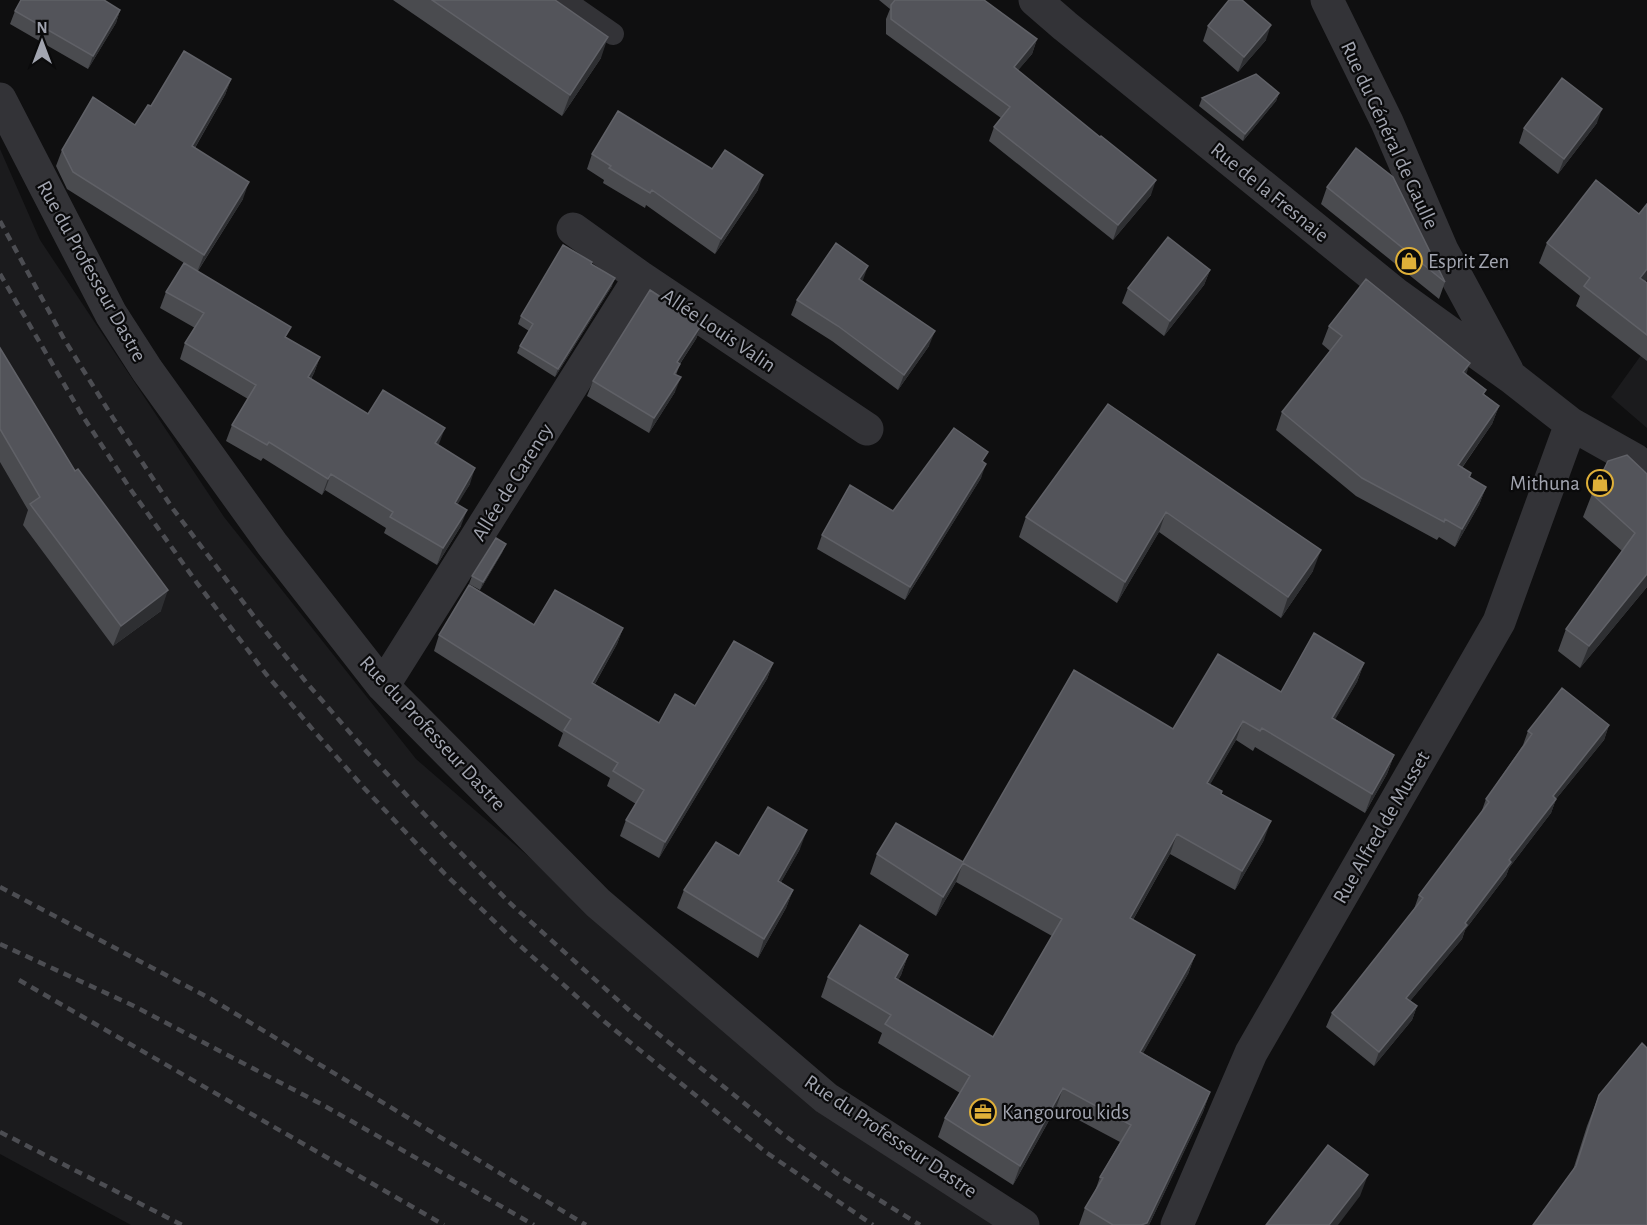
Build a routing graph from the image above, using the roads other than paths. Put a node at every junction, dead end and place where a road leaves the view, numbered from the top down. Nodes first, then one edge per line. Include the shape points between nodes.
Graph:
1 (564, 0) edge
2 (1035, 0) edge
3 (1327, 0) edge
4 (613, 34) dead end
5 (0, 99) edge
6 (573, 229) dead end
7 (640, 277) junction
8 (1511, 377) junction
9 (1571, 424) junction
10 (867, 429) dead end
11 (1647, 470) edge
12 (383, 686) junction
13 (1023, 1225) edge
14 (1177, 1225) edge

1 - 4 lane
2 - 8 street, Rue de la Fresnaie via 1397,295
3 - 8 street, Rue du Général de Gaulle via 1387,122 1442,250
5 - 12 street, Rue du Professeur Dastre via 111,314 147,370 272,544
6 - 7 street, Allée Louis Valin
7 - 10 street, Allée Louis Valin
7 - 12 street, Allée de Carency
8 - 9 street, Rue du Général de Gaulle
9 - 11 street, Rue du Général de Gaulle
9 - 14 street, Rue Alfred de Musset via 1499,622 1251,1053
12 - 13 street, Rue du Professeur Dastre via 598,903 826,1098

